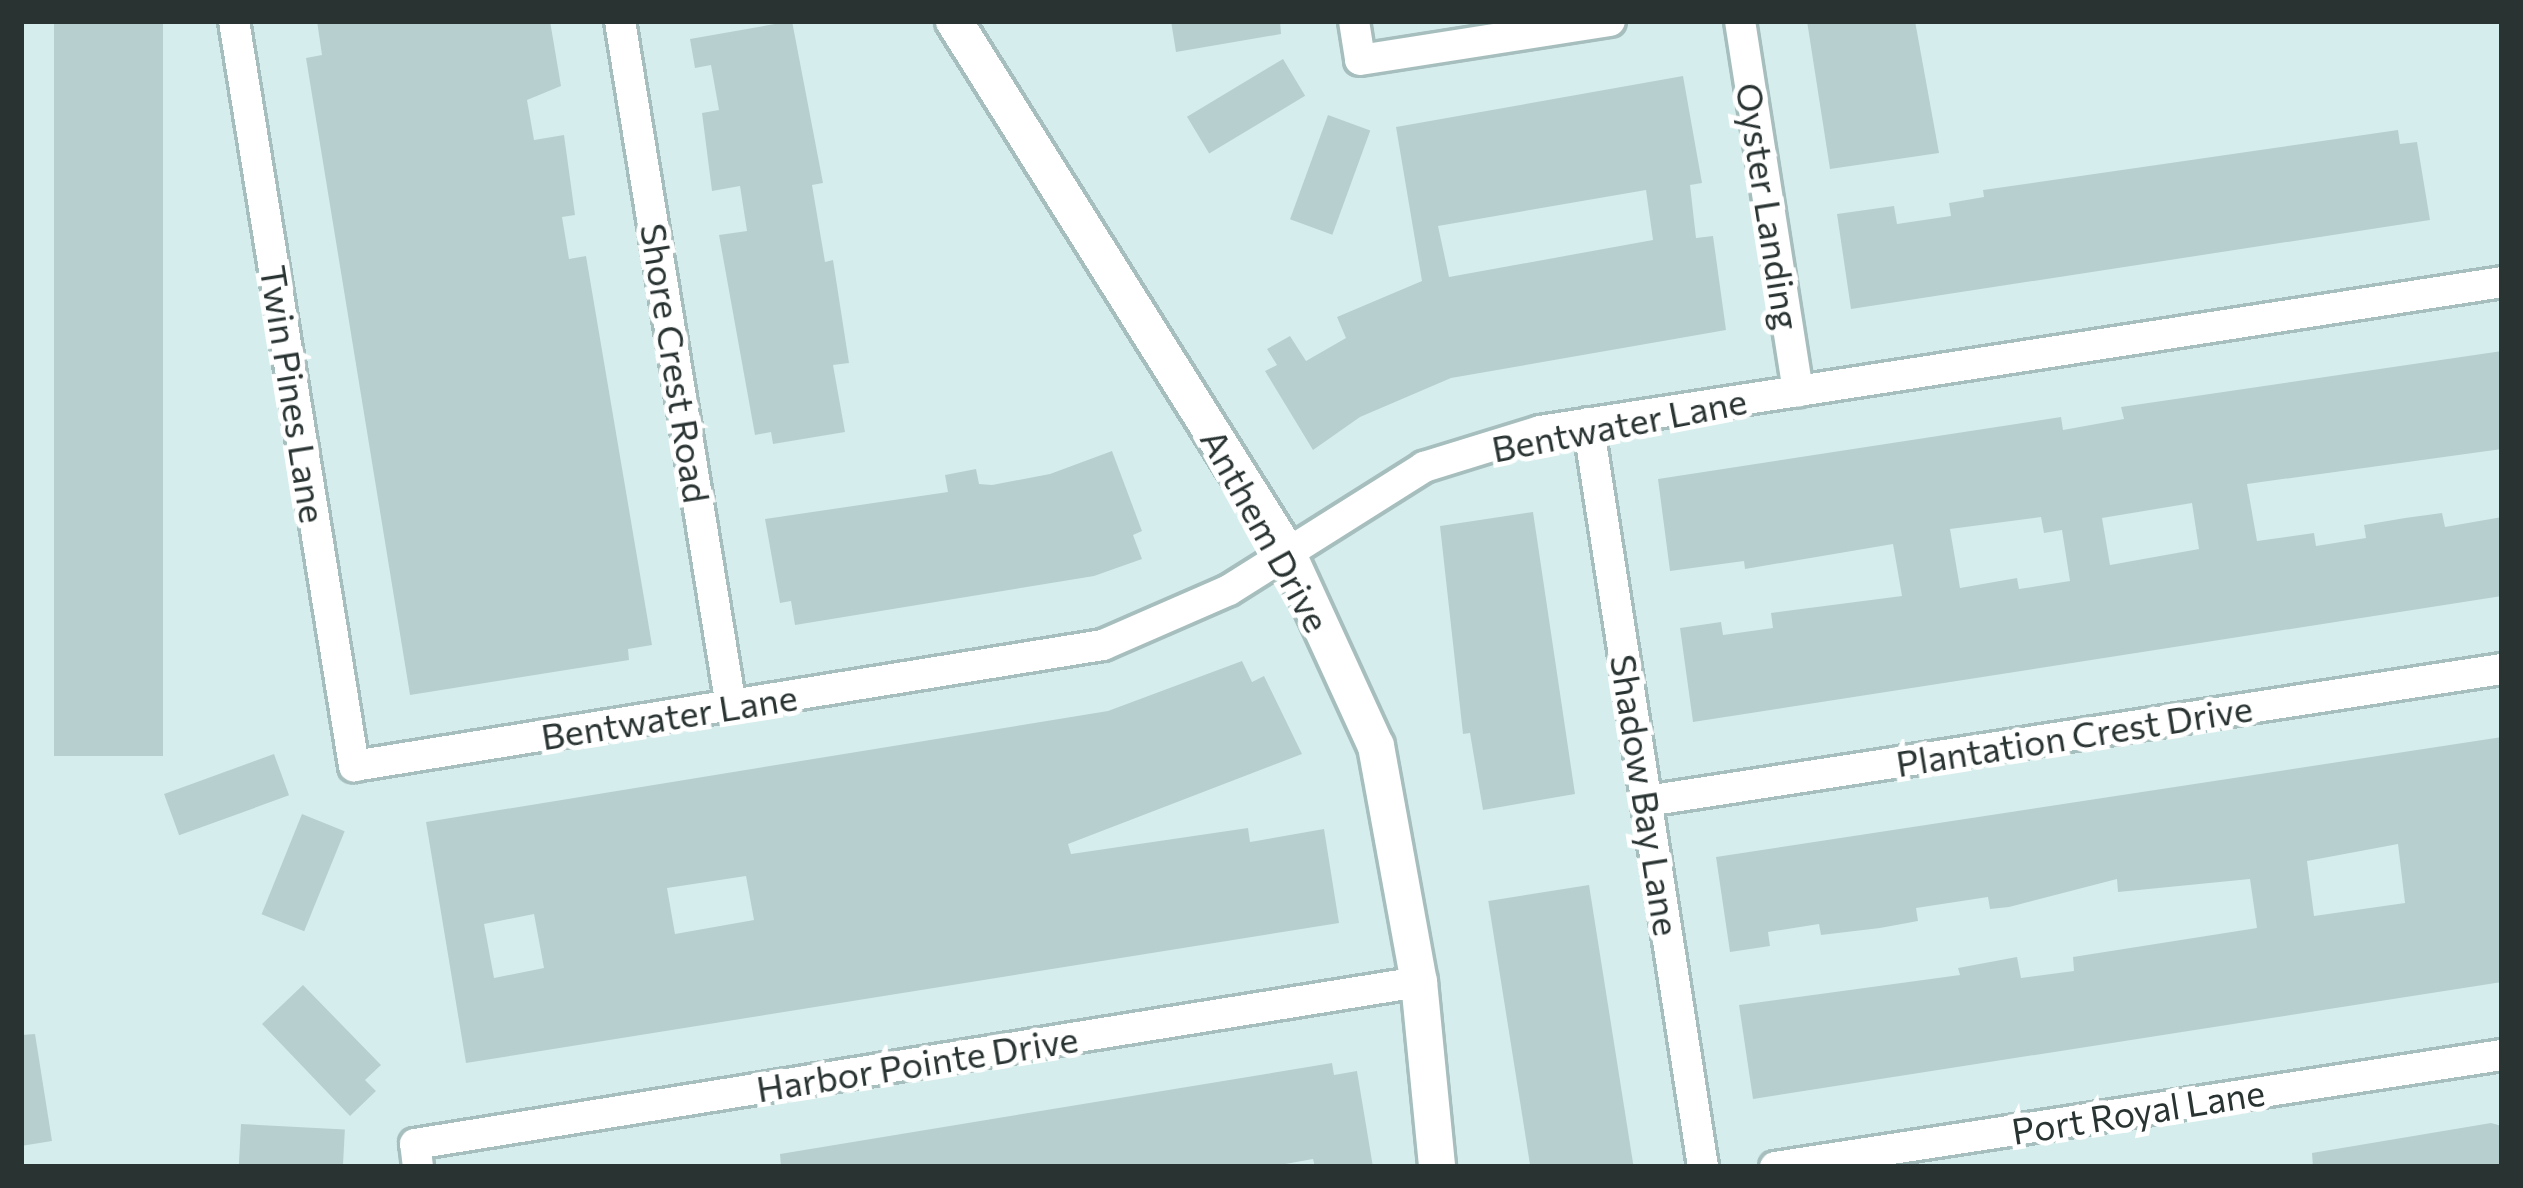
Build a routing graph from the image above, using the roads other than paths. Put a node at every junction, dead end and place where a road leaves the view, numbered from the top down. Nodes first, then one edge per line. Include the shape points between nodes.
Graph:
1 (234, 21) edge
2 (620, 21) edge
3 (955, 21) edge
4 (1354, 21) edge
5 (1610, 21) edge
6 (1740, 21) edge
7 (2502, 282) edge
8 (1798, 391) junction
9 (1588, 423) junction
10 (1287, 552) junction
11 (2502, 669) edge
12 (731, 706) junction
13 (354, 766) joint
14 (1647, 801) junction
15 (1419, 982) junction
16 (2502, 1055) edge
17 (416, 1155) edge
18 (1437, 1167) edge
19 (1703, 1167) edge
20 (1775, 1167) edge

1 - 13 street, Twin Pines Lane
2 - 12 street, Shore Crest Road
3 - 10 street, Anthem Drive
4 - 5 street via 1360,59
6 - 8 street, Oyster Landing
7 - 8 street, Bentwater Lane
8 - 9 street, Bentwater Lane
9 - 10 street, Bentwater Lane via 1424,467
9 - 14 street, Shadow Bay Lane
10 - 12 street, Bentwater Lane via 1229,590 1102,645
10 - 15 street, Anthem Drive via 1376,746
11 - 14 street, Plantation Crest Drive
12 - 13 street, Bentwater Lane
14 - 19 street, Shadow Bay Lane
15 - 17 street, Harbor Pointe Drive
15 - 18 street, Anthem Drive
16 - 20 street, Port Royal Lane

